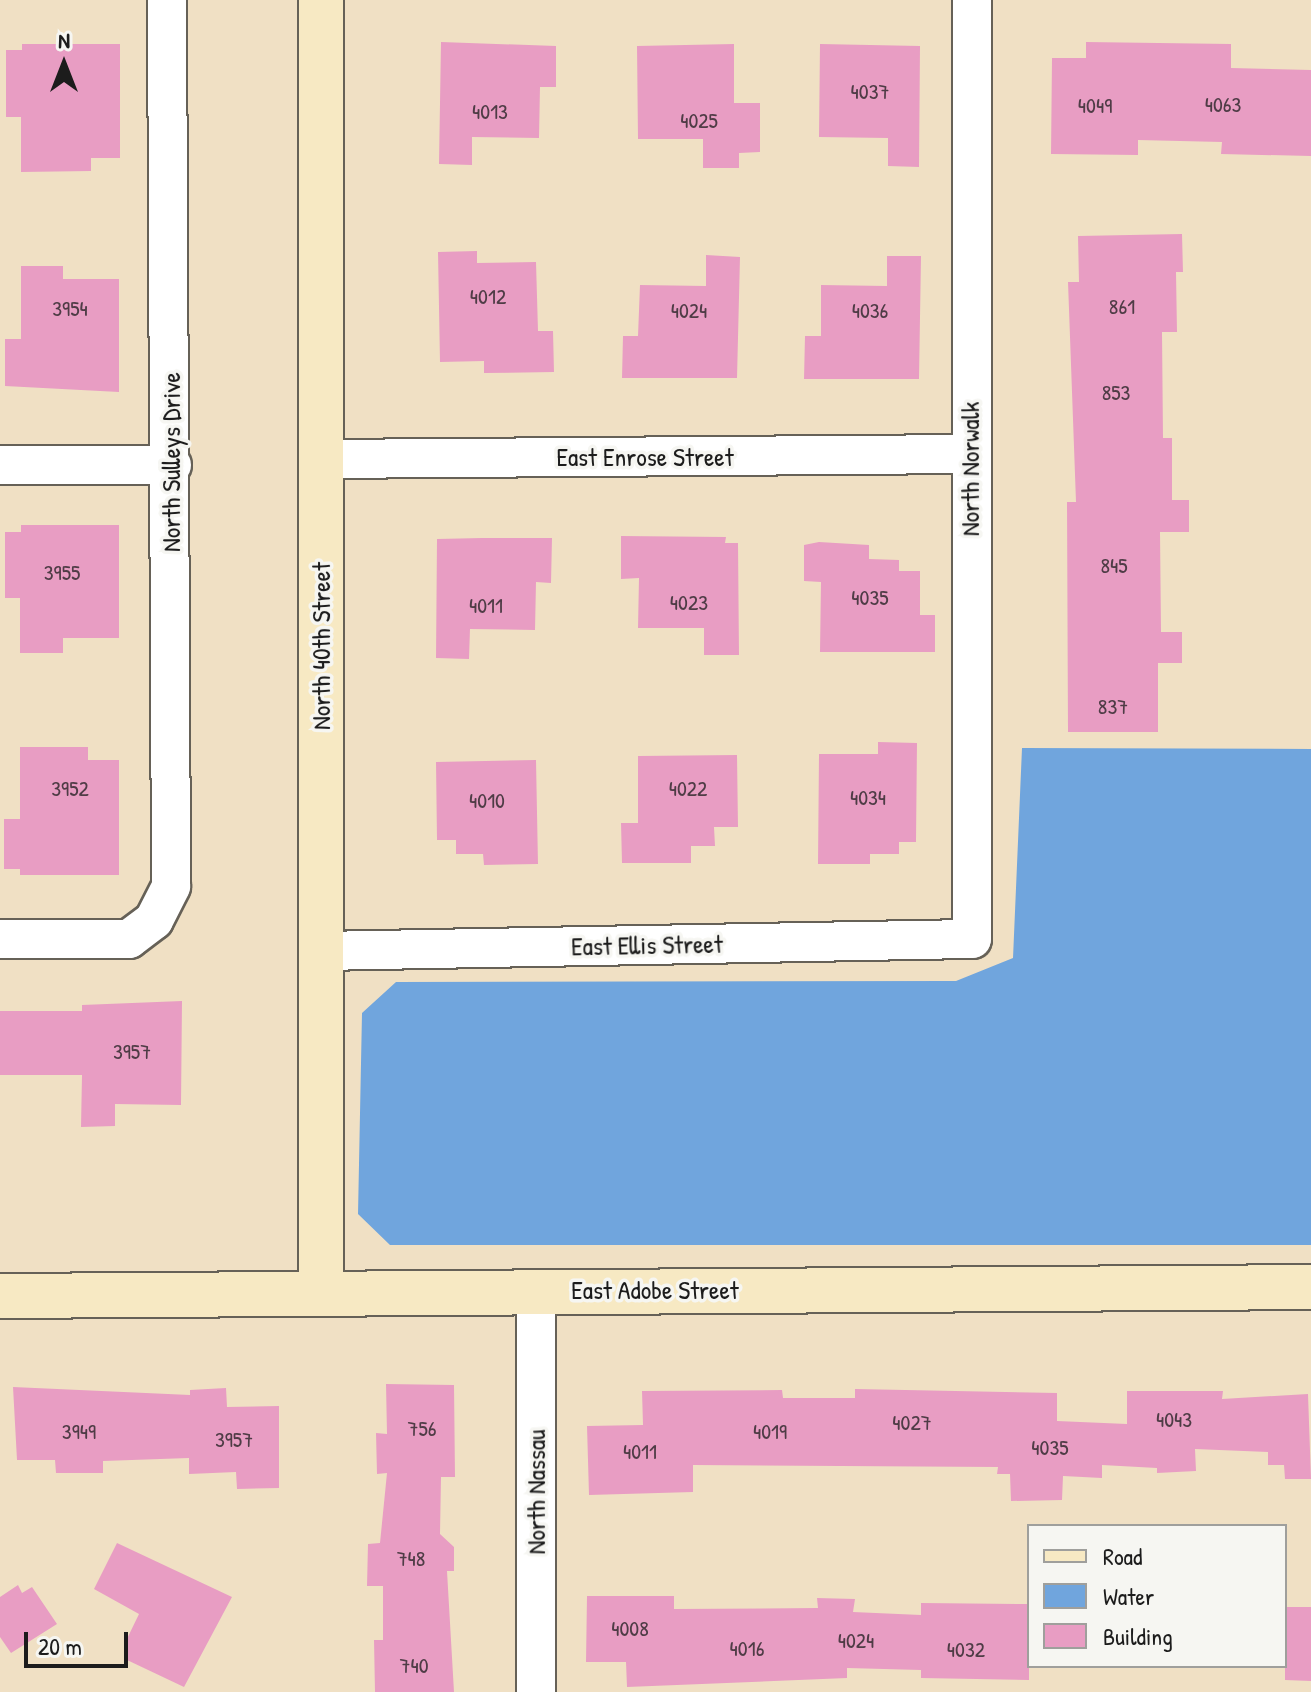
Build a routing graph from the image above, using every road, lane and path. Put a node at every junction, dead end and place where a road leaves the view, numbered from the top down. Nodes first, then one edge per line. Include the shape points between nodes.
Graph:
1 (167, 0) edge
2 (321, 0) edge
3 (972, 0) edge
4 (970, 454) junction
5 (321, 459) junction
6 (0, 465) edge
7 (172, 465) junction
8 (0, 939) edge
9 (972, 939) joint
10 (321, 951) junction
11 (1311, 1287) edge
12 (536, 1291) junction
13 (321, 1292) junction
14 (0, 1296) edge
15 (536, 1692) edge

1 - 7 street, North Sulleys Drive
2 - 5 street, North 40th Street
3 - 4 street, North Norwalk
4 - 5 street, East Enrose Street
4 - 9 street, North Norwalk
5 - 10 street, North 40th Street
6 - 7 street
7 - 8 street, North Sulleys Drive via 171,886 154,920 129,939
9 - 10 street, East Ellis Street
10 - 13 street, North 40th Street
11 - 12 street, East Adobe Street
12 - 13 street, East Adobe Street
12 - 15 street, North Nassau
13 - 14 street, East Adobe Street

